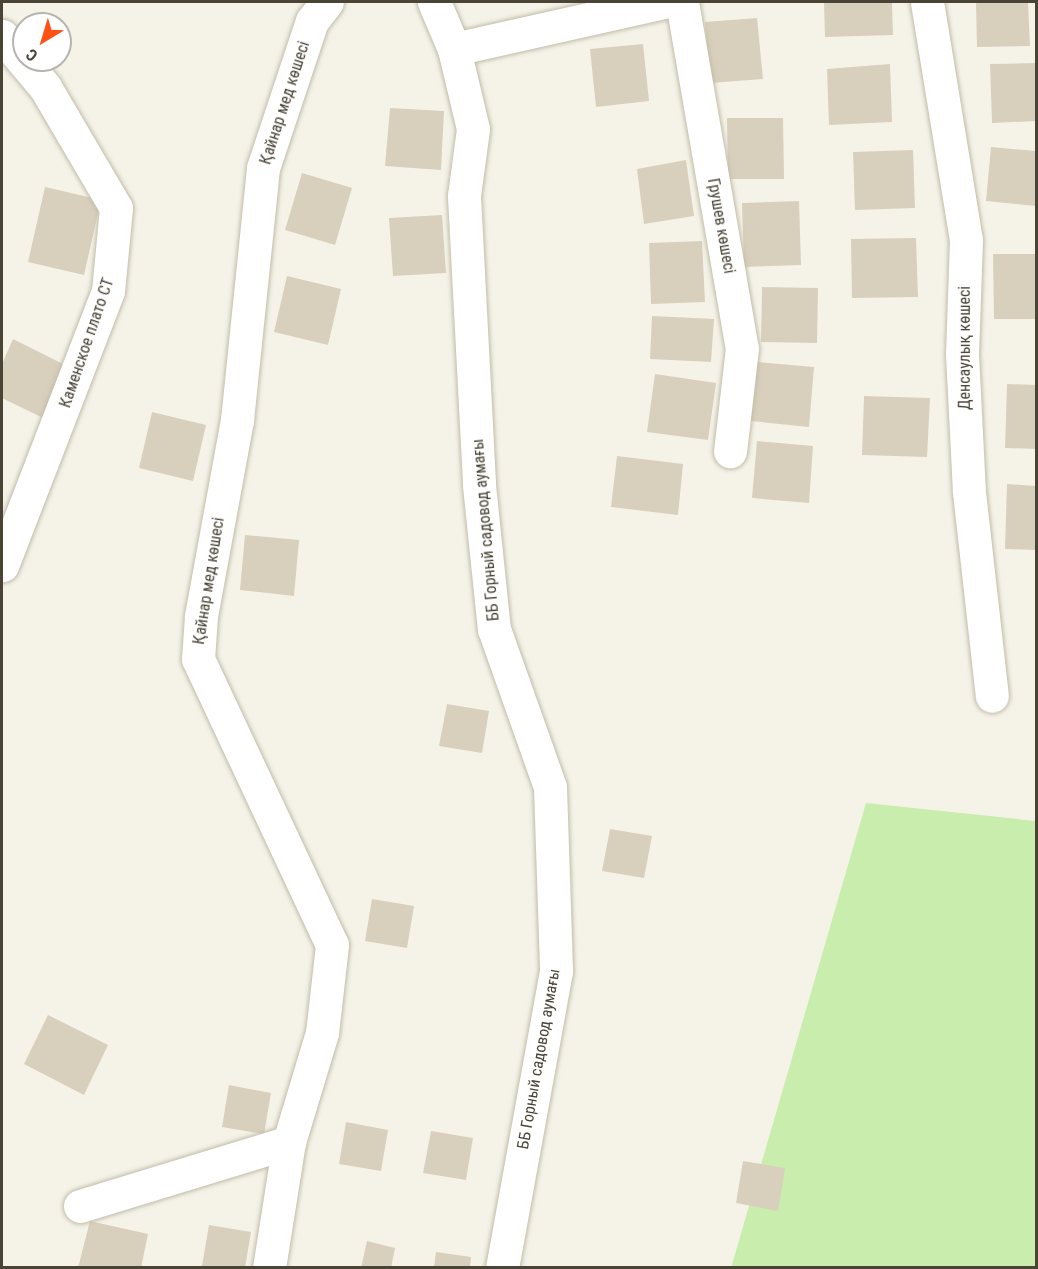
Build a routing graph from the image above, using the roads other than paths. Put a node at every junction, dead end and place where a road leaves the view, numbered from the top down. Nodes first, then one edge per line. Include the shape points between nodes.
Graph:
1 (327, 2) edge
2 (434, 2) edge
3 (664, 2) edge
4 (682, 2) edge
5 (927, 2) edge
6 (2, 36) edge
7 (454, 49) junction
8 (730, 451) dead end
9 (2, 565) edge
10 (992, 696) dead end
11 (289, 1142) junction
12 (80, 1206) dead end
13 (269, 1268) edge
14 (502, 1268) edge

1 - 11 street, Қайнар мед көшесі via 312,21 263,168 237,420 201,616 198,659 332,945 322,1033
2 - 7 street, ББ Горный садовод аумағы
3 - 7 street
4 - 8 street, Грушев көшесі via 742,348
5 - 10 street, Денсаулық көшесі via 966,240 962,354 969,492
6 - 9 street, Каменское плато СТ via 45,87 117,208 108,291
7 - 14 street, ББ Горный садовод аумағы via 472,129 464,196 479,485 494,629 550,787 556,971
11 - 12 street
11 - 13 street, Қайнар мед көшесі

